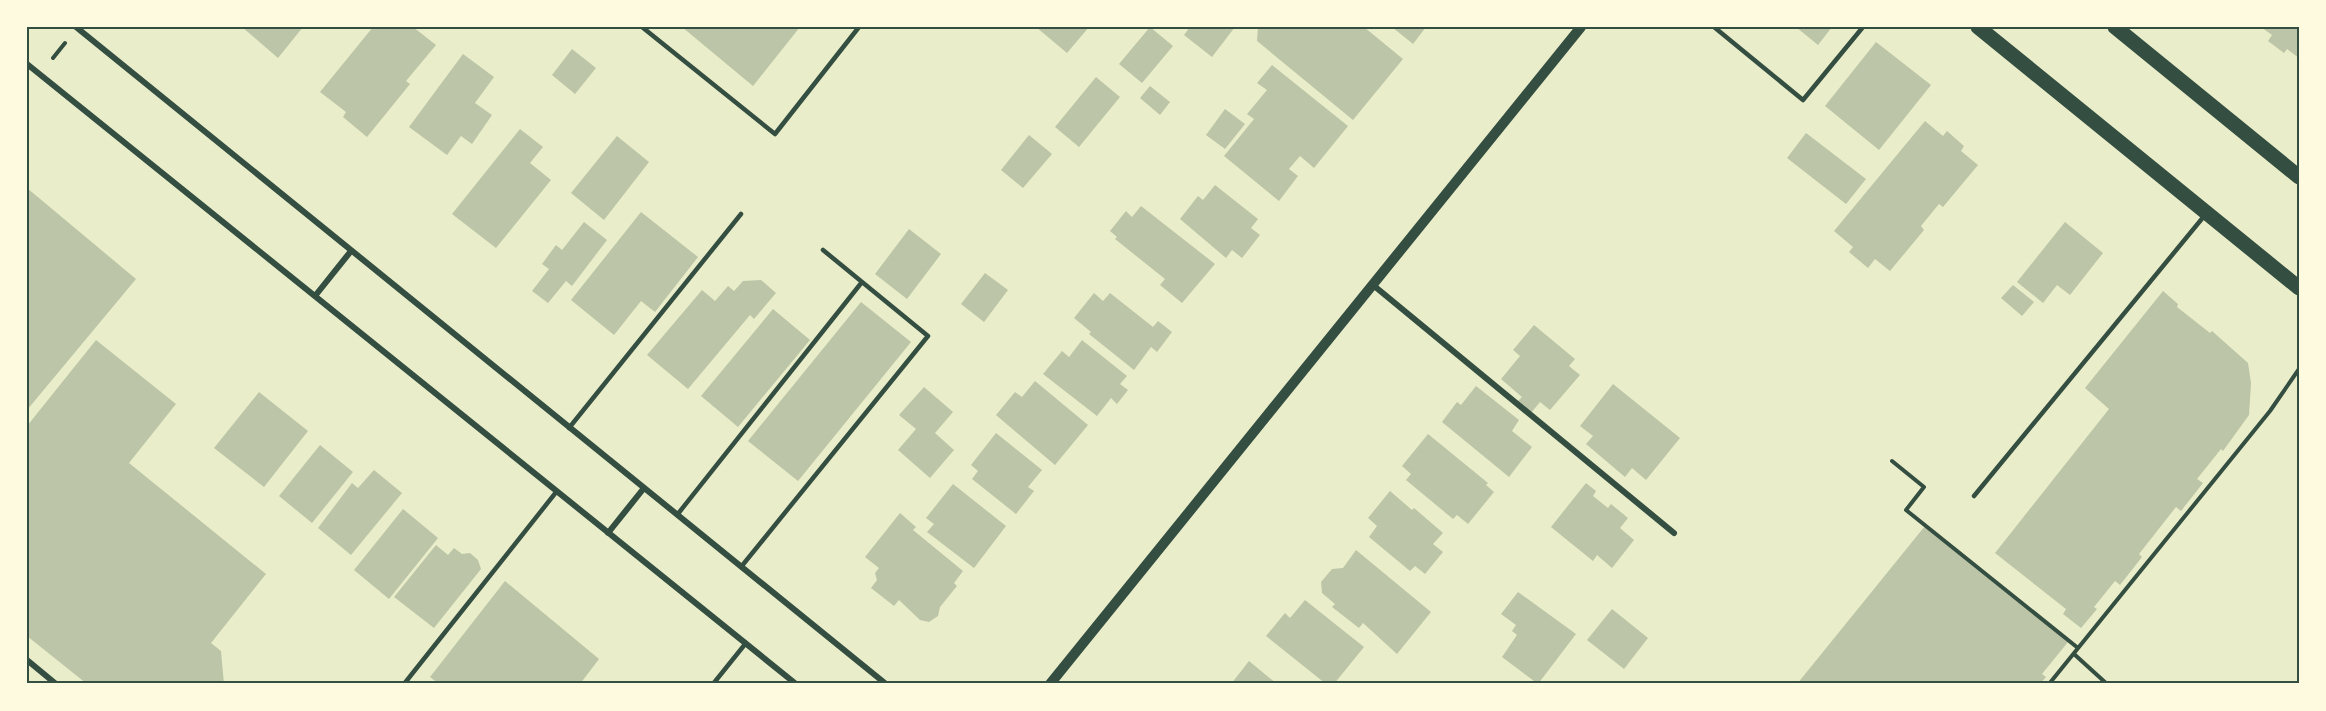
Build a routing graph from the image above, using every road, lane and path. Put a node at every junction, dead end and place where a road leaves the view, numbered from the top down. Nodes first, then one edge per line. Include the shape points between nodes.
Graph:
1 (76, 27) edge
2 (642, 27) edge
3 (859, 27) edge
4 (1581, 27) edge
5 (1714, 27) edge
6 (1863, 27) edge
7 (1978, 27) edge
8 (2115, 27) edge
9 (71, 36) dead end
10 (27, 64) edge
11 (47, 65) dead end
12 (2295, 171) edge
13 (2207, 213) junction
14 (741, 214) dead end
15 (823, 250) dead end
16 (351, 251) junction
17 (862, 282) junction
18 (1373, 285) junction
19 (2299, 288) edge
20 (315, 296) junction
21 (2299, 369) edge
22 (569, 428) junction
23 (1892, 461) dead end
24 (644, 488) junction
25 (557, 491) junction
26 (1974, 496) dead end
27 (677, 515) junction
28 (608, 532) junction
29 (1674, 533) dead end
30 (741, 567) junction
31 (746, 643) junction
32 (2078, 648) junction
33 (2074, 654) junction
34 (27, 660) edge
35 (56, 684) edge
36 (404, 684) edge
37 (713, 684) edge
38 (796, 684) edge
39 (886, 684) edge
40 (1050, 684) edge
41 (2049, 684) edge
42 (2107, 684) edge

1 - 16 street
2 - 3 lane via 775,134
4 - 18 street
5 - 6 lane via 1803,100
7 - 13 main road
8 - 12 main road
9 - 11 path
10 - 20 street
13 - 19 main road
13 - 26 lane
14 - 22 lane
15 - 17 lane
16 - 20 street
16 - 22 street
17 - 27 lane
17 - 30 lane via 927,336
18 - 29 street
18 - 40 street
20 - 25 street
21 - 32 path via 2270,411
22 - 24 street
23 - 32 path via 1924,487 1906,510
24 - 27 street
24 - 28 street
25 - 28 street
25 - 36 lane
27 - 30 street
28 - 31 street
30 - 39 street
31 - 37 lane
31 - 38 street
32 - 33 path
33 - 41 path
33 - 42 path
34 - 35 street

